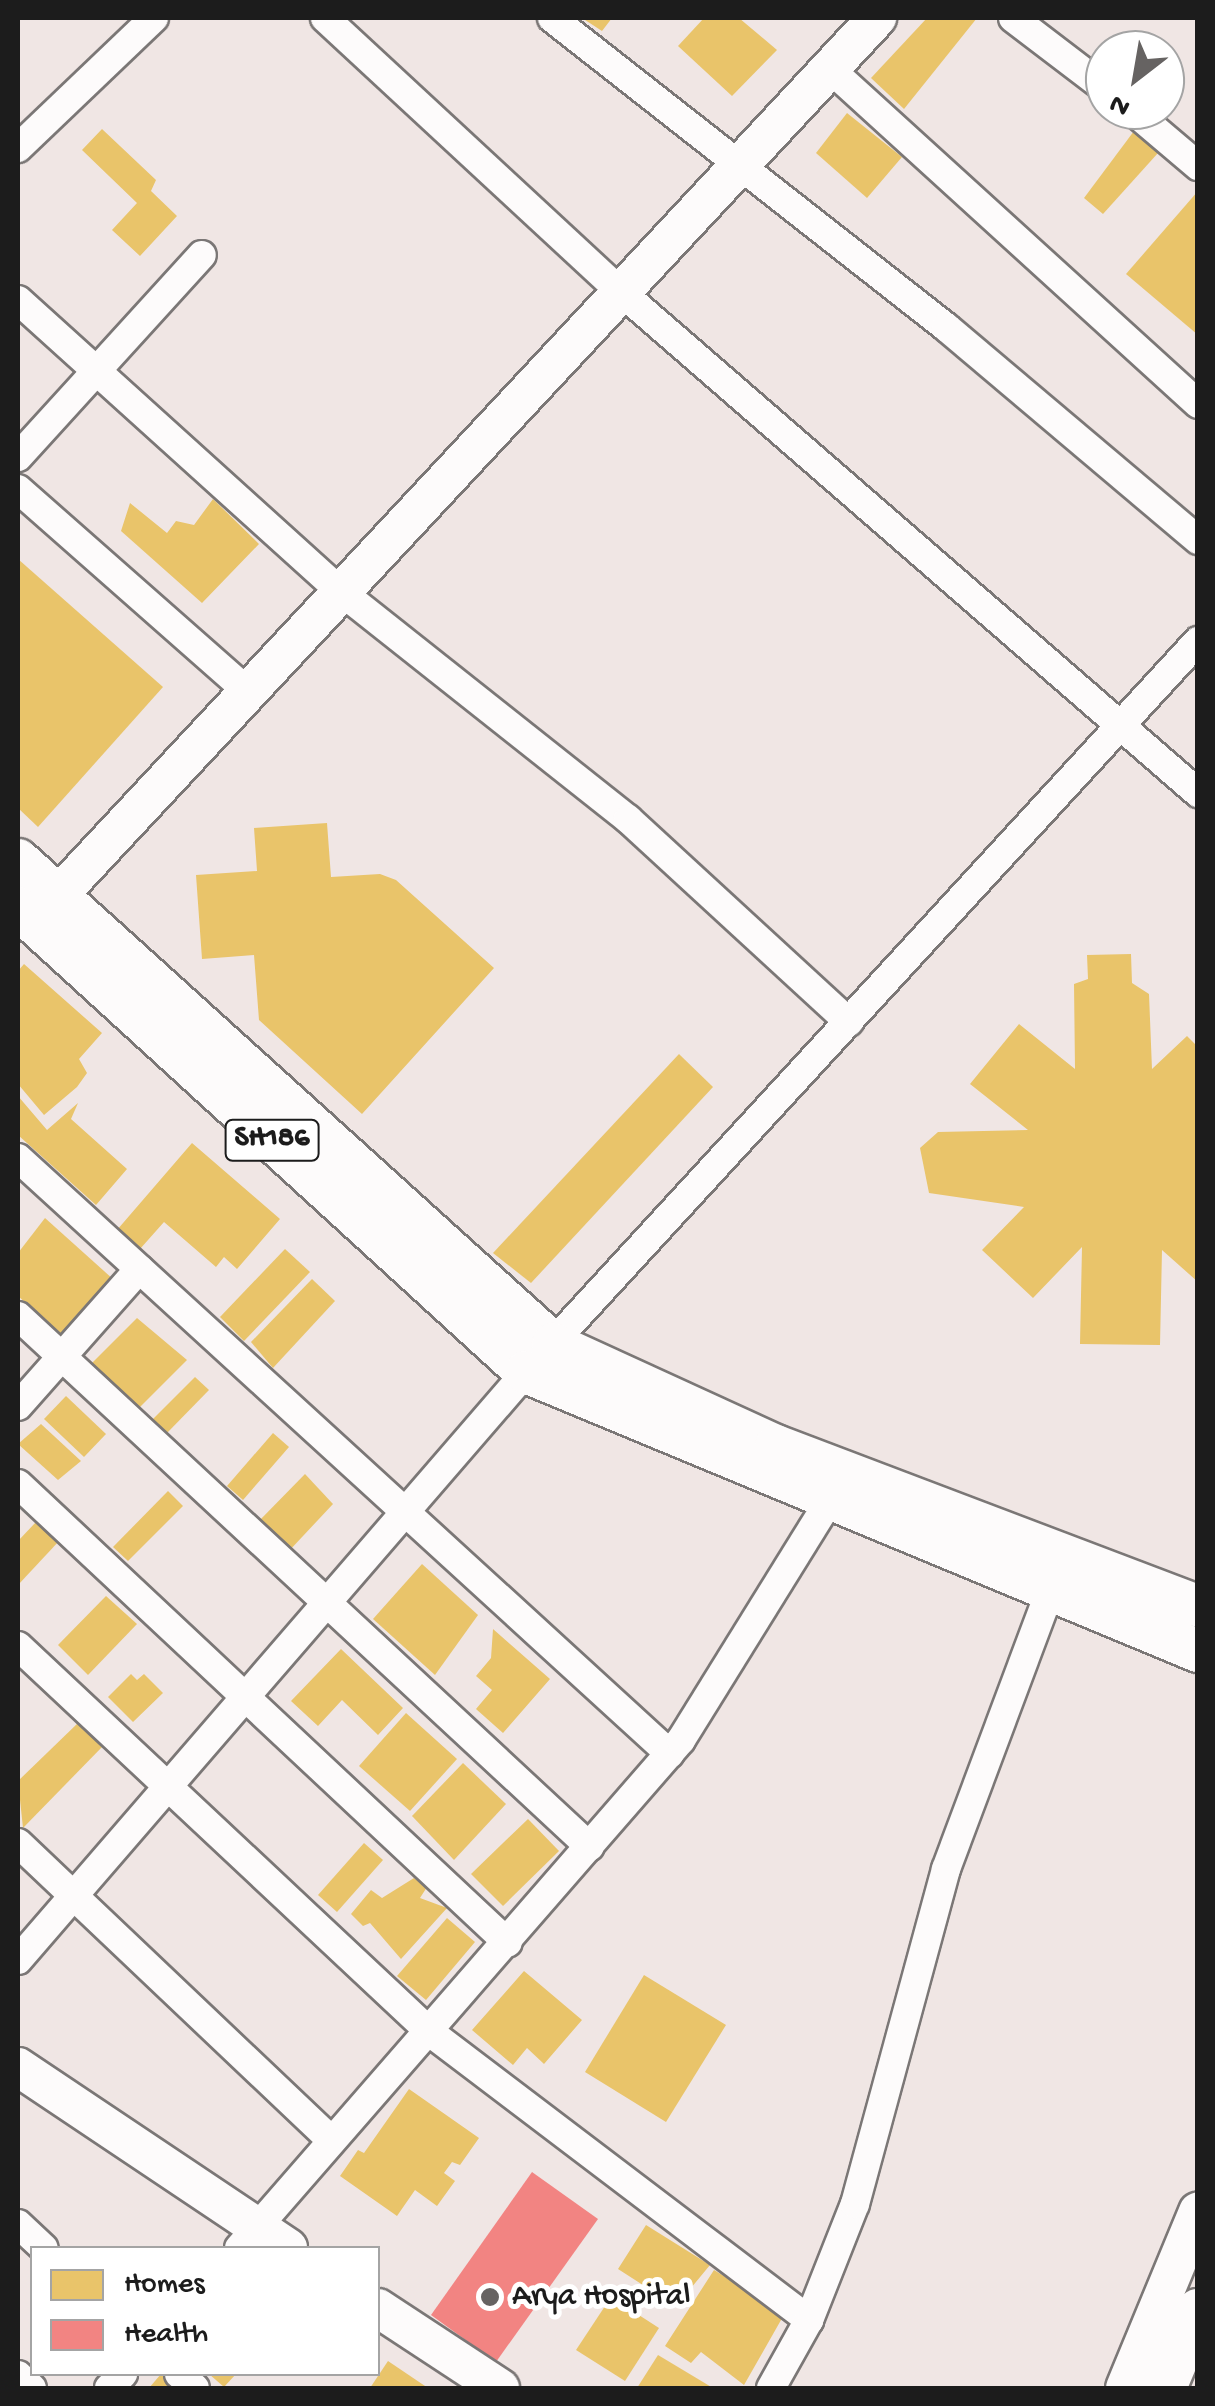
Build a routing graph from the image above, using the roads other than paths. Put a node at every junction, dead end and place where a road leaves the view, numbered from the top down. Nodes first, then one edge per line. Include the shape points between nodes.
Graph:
1 (154, 18) edge
2 (325, 18) edge
3 (552, 18) edge
4 (877, 18) edge
5 (1012, 18) edge
6 (829, 68) junction
7 (1085, 73) edge
8 (1156, 130) edge
9 (18, 148) edge
10 (739, 164) junction
11 (1198, 166) edge
12 (202, 256) dead end
13 (620, 291) junction
14 (18, 300) edge
15 (97, 371) junction
16 (1198, 404) edge
17 (18, 456) edge
18 (18, 490) edge
19 (1198, 540) edge
20 (339, 590) junction
21 (1198, 641) edge
22 (246, 690) junction
23 (1123, 724) junction
24 (1198, 793) edge
25 (18, 860) edge
26 (31, 916) edge
27 (850, 1022) junction
28 (18, 1158) edge
29 (140, 1269) junction
30 (18, 1316) edge
31 (62, 1356) junction
32 (540, 1358) junction
33 (18, 1406) edge
34 (18, 1484) edge
35 (837, 1488) junction
36 (406, 1514) junction
37 (1049, 1593) junction
38 (328, 1604) junction
39 (1198, 1606) edge
40 (18, 1646) edge
41 (1198, 1652) edge
42 (246, 1697) junction
43 (670, 1754) junction
44 (165, 1790) junction
45 (18, 1843) edge
46 (590, 1847) junction
47 (74, 1895) junction
48 (508, 1943) junction
49 (18, 1960) edge
50 (431, 2033) junction
51 (18, 2067) edge
52 (330, 2140) junction
53 (1198, 2212) edge
54 (18, 2224) edge
55 (261, 2242) edge
56 (42, 2246) edge
57 (380, 2309) edge
58 (1198, 2310) edge
59 (809, 2320) junction
60 (18, 2375) edge
61 (32, 2388) edge
62 (500, 2388) edge
63 (770, 2388) edge
64 (1124, 2388) edge
65 (1165, 2388) edge

1 - 9 street
2 - 13 street
3 - 10 street
4 - 6 street
5 - 7 street
6 - 10 street
6 - 16 street
8 - 11 street
10 - 13 street
10 - 19 street via 946,327
12 - 15 street
13 - 20 street
13 - 23 street
14 - 15 street
15 - 17 street
15 - 20 street
18 - 22 street
20 - 22 street
20 - 27 street via 628,818
21 - 23 street
22 - 26 street
23 - 24 street
23 - 27 street
25 - 26 main road
26 - 32 main road, SH186
27 - 32 street
28 - 29 street
29 - 31 street
29 - 36 street
30 - 31 street
31 - 33 street
31 - 38 street
32 - 35 main road, SH186
32 - 36 street
34 - 42 street
35 - 37 main road, SH186
35 - 39 main road
35 - 43 street
36 - 38 street
36 - 43 street
37 - 41 main road
37 - 59 street via 946,1869 856,2204
38 - 42 street
38 - 46 street
40 - 44 street
42 - 44 street
42 - 48 street
43 - 46 street
44 - 47 street
44 - 50 street
45 - 47 street
46 - 48 street
47 - 49 street
47 - 52 street
48 - 50 street
50 - 52 street
50 - 59 street
51 - 55 street
52 - 55 street
53 - 64 street
54 - 56 street
57 - 62 street
58 - 65 main road
59 - 63 street
60 - 61 street

